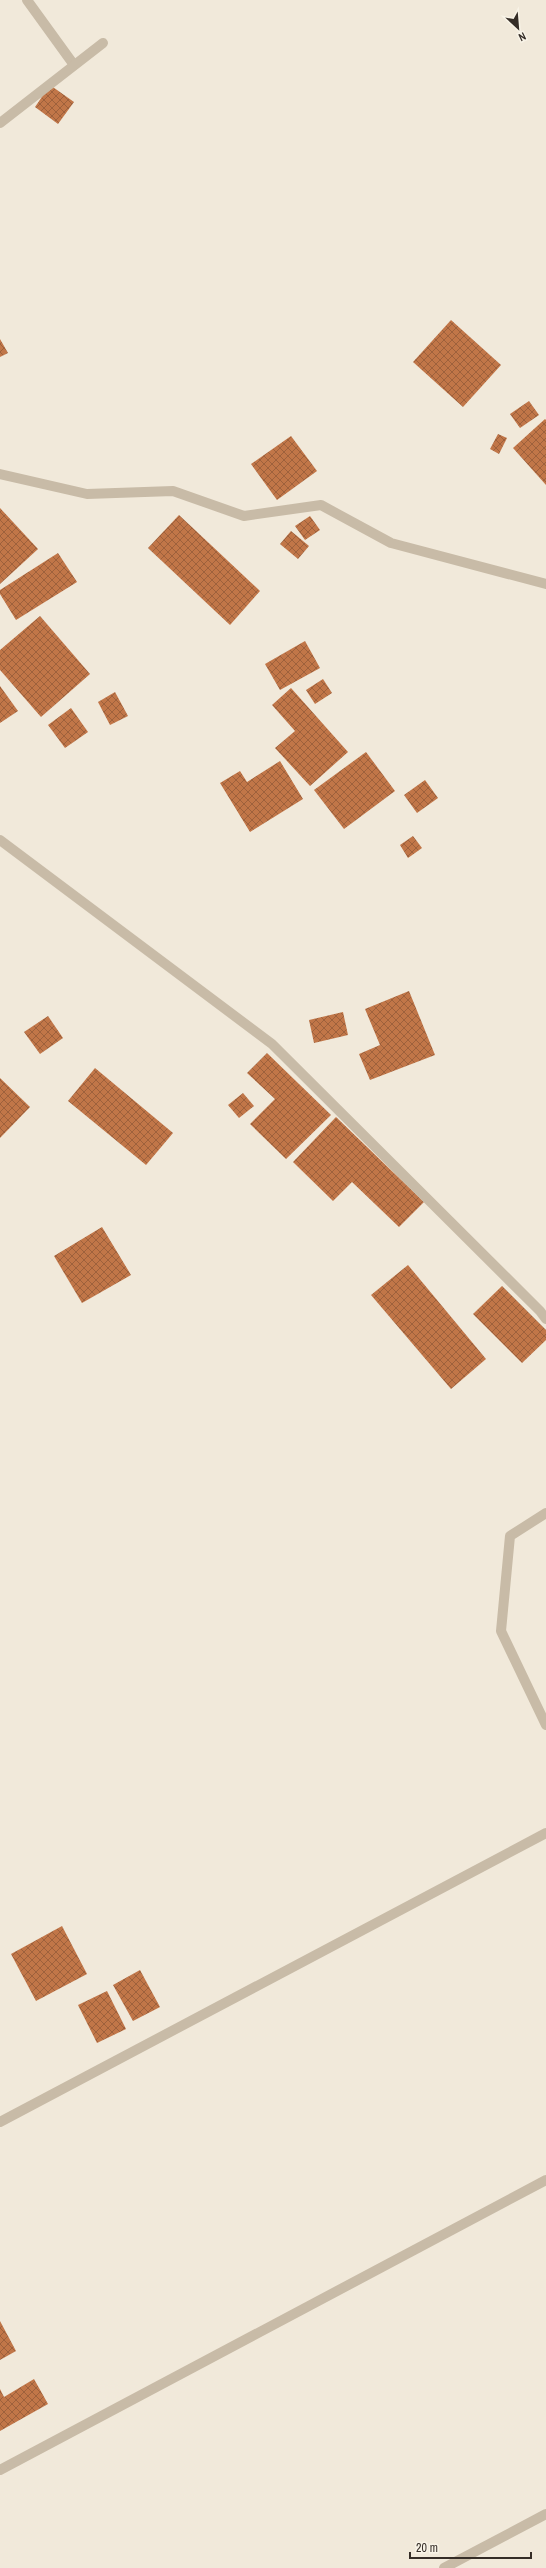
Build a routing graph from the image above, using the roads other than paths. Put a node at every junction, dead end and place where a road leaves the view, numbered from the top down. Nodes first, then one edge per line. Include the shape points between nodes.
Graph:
1 (26, 0) edge
2 (103, 43) dead end
3 (74, 65) junction
4 (0, 123) edge
5 (0, 474) edge
6 (546, 584) edge
7 (0, 840) edge
8 (546, 1319) edge
9 (546, 1513) edge
10 (546, 1725) edge
11 (546, 1833) edge
12 (0, 2122) edge
13 (546, 2180) edge
14 (0, 2470) edge
15 (546, 2514) edge
16 (444, 2568) edge

1 - 3 street
2 - 3 street
3 - 4 street
5 - 6 street via 87,494 173,491 244,516 321,505 391,543
7 - 8 street via 272,1044
9 - 10 street via 510,1536 502,1631
11 - 12 street
13 - 14 street
15 - 16 street

